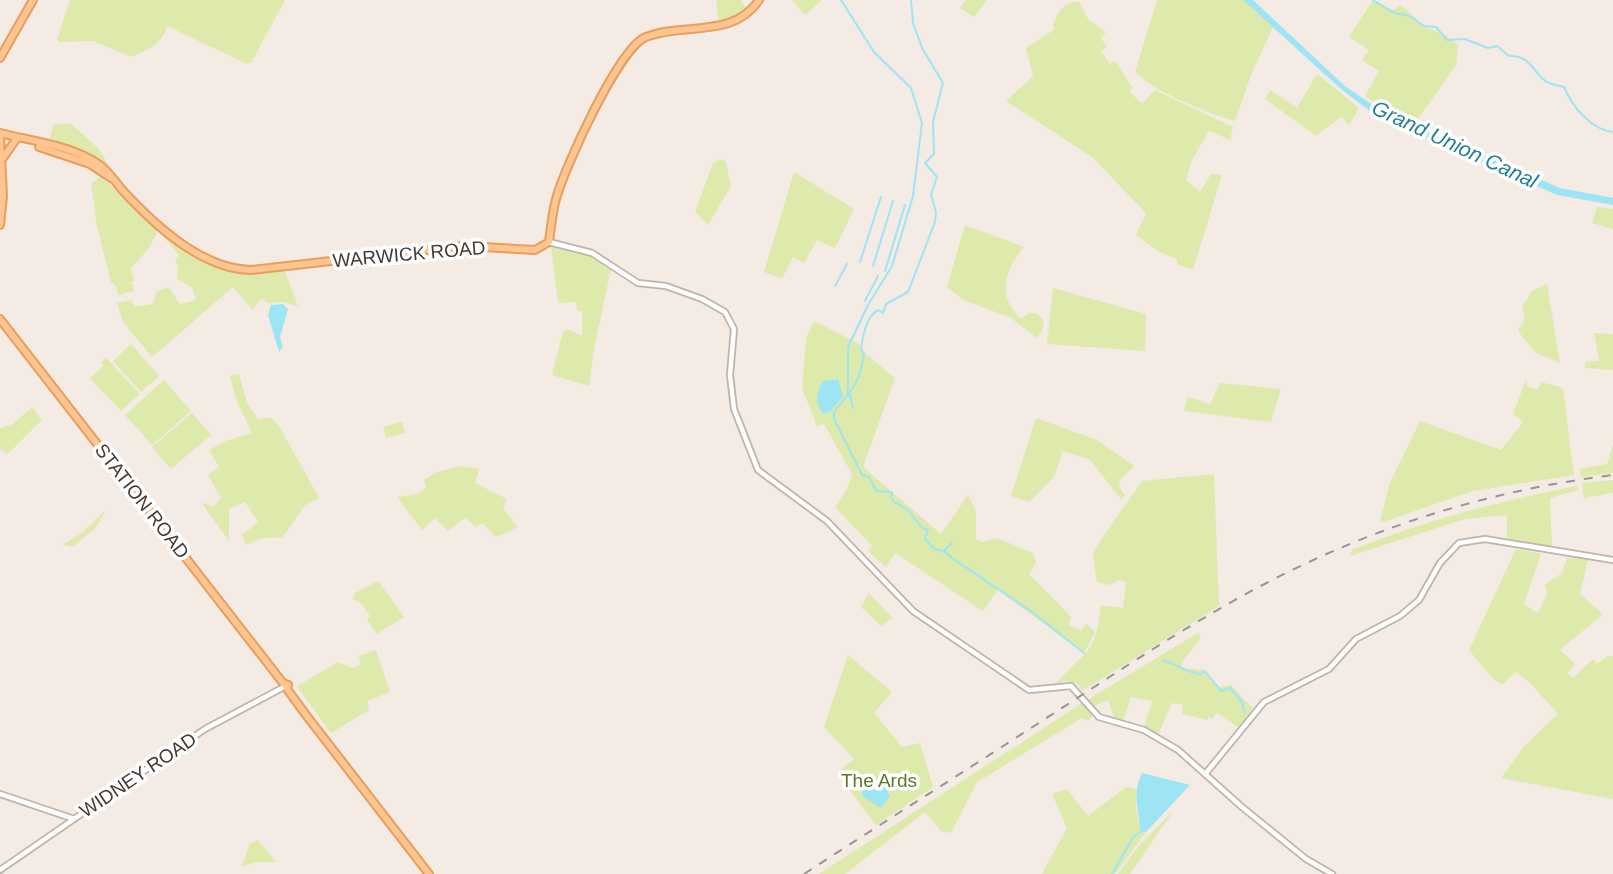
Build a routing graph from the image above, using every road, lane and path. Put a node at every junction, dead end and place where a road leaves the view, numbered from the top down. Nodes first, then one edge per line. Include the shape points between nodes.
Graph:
1 (33, 0) edge
2 (759, 0) edge
3 (0, 58) edge
4 (17, 138) junction
5 (3, 141) edge
6 (0, 225) edge
7 (549, 242) junction
8 (0, 319) edge
9 (1613, 560) edge
10 (284, 687) junction
11 (1206, 773) junction
12 (0, 793) edge
13 (74, 819) junction
14 (0, 870) edge
15 (429, 874) edge
16 (1332, 874) edge

1 - 3 main road
2 - 7 main road via 747,16 733,23 650,36 632,47 566,171
4 - 5 main road
4 - 5 main road, WARWICK ROAD
4 - 7 main road, WARWICK ROAD via 90,164 189,247 209,261 233,269 464,246 536,250
5 - 6 main road
7 - 11 street via 592,253 638,282 666,286 727,314 734,333 730,375 734,409 754,464 769,481 827,521 914,611 1029,690 1071,686 1097,716 1161,738
8 - 10 main road, STATION ROAD
9 - 11 street via 1485,539 1459,543 1440,563 1419,600 1400,616 1356,639 1329,669 1264,702
10 - 13 street, WIDNEY ROAD via 205,729
10 - 15 main road, STATION ROAD
11 - 16 street via 1301,855
12 - 13 street
13 - 14 street, WIDNEY ROAD

